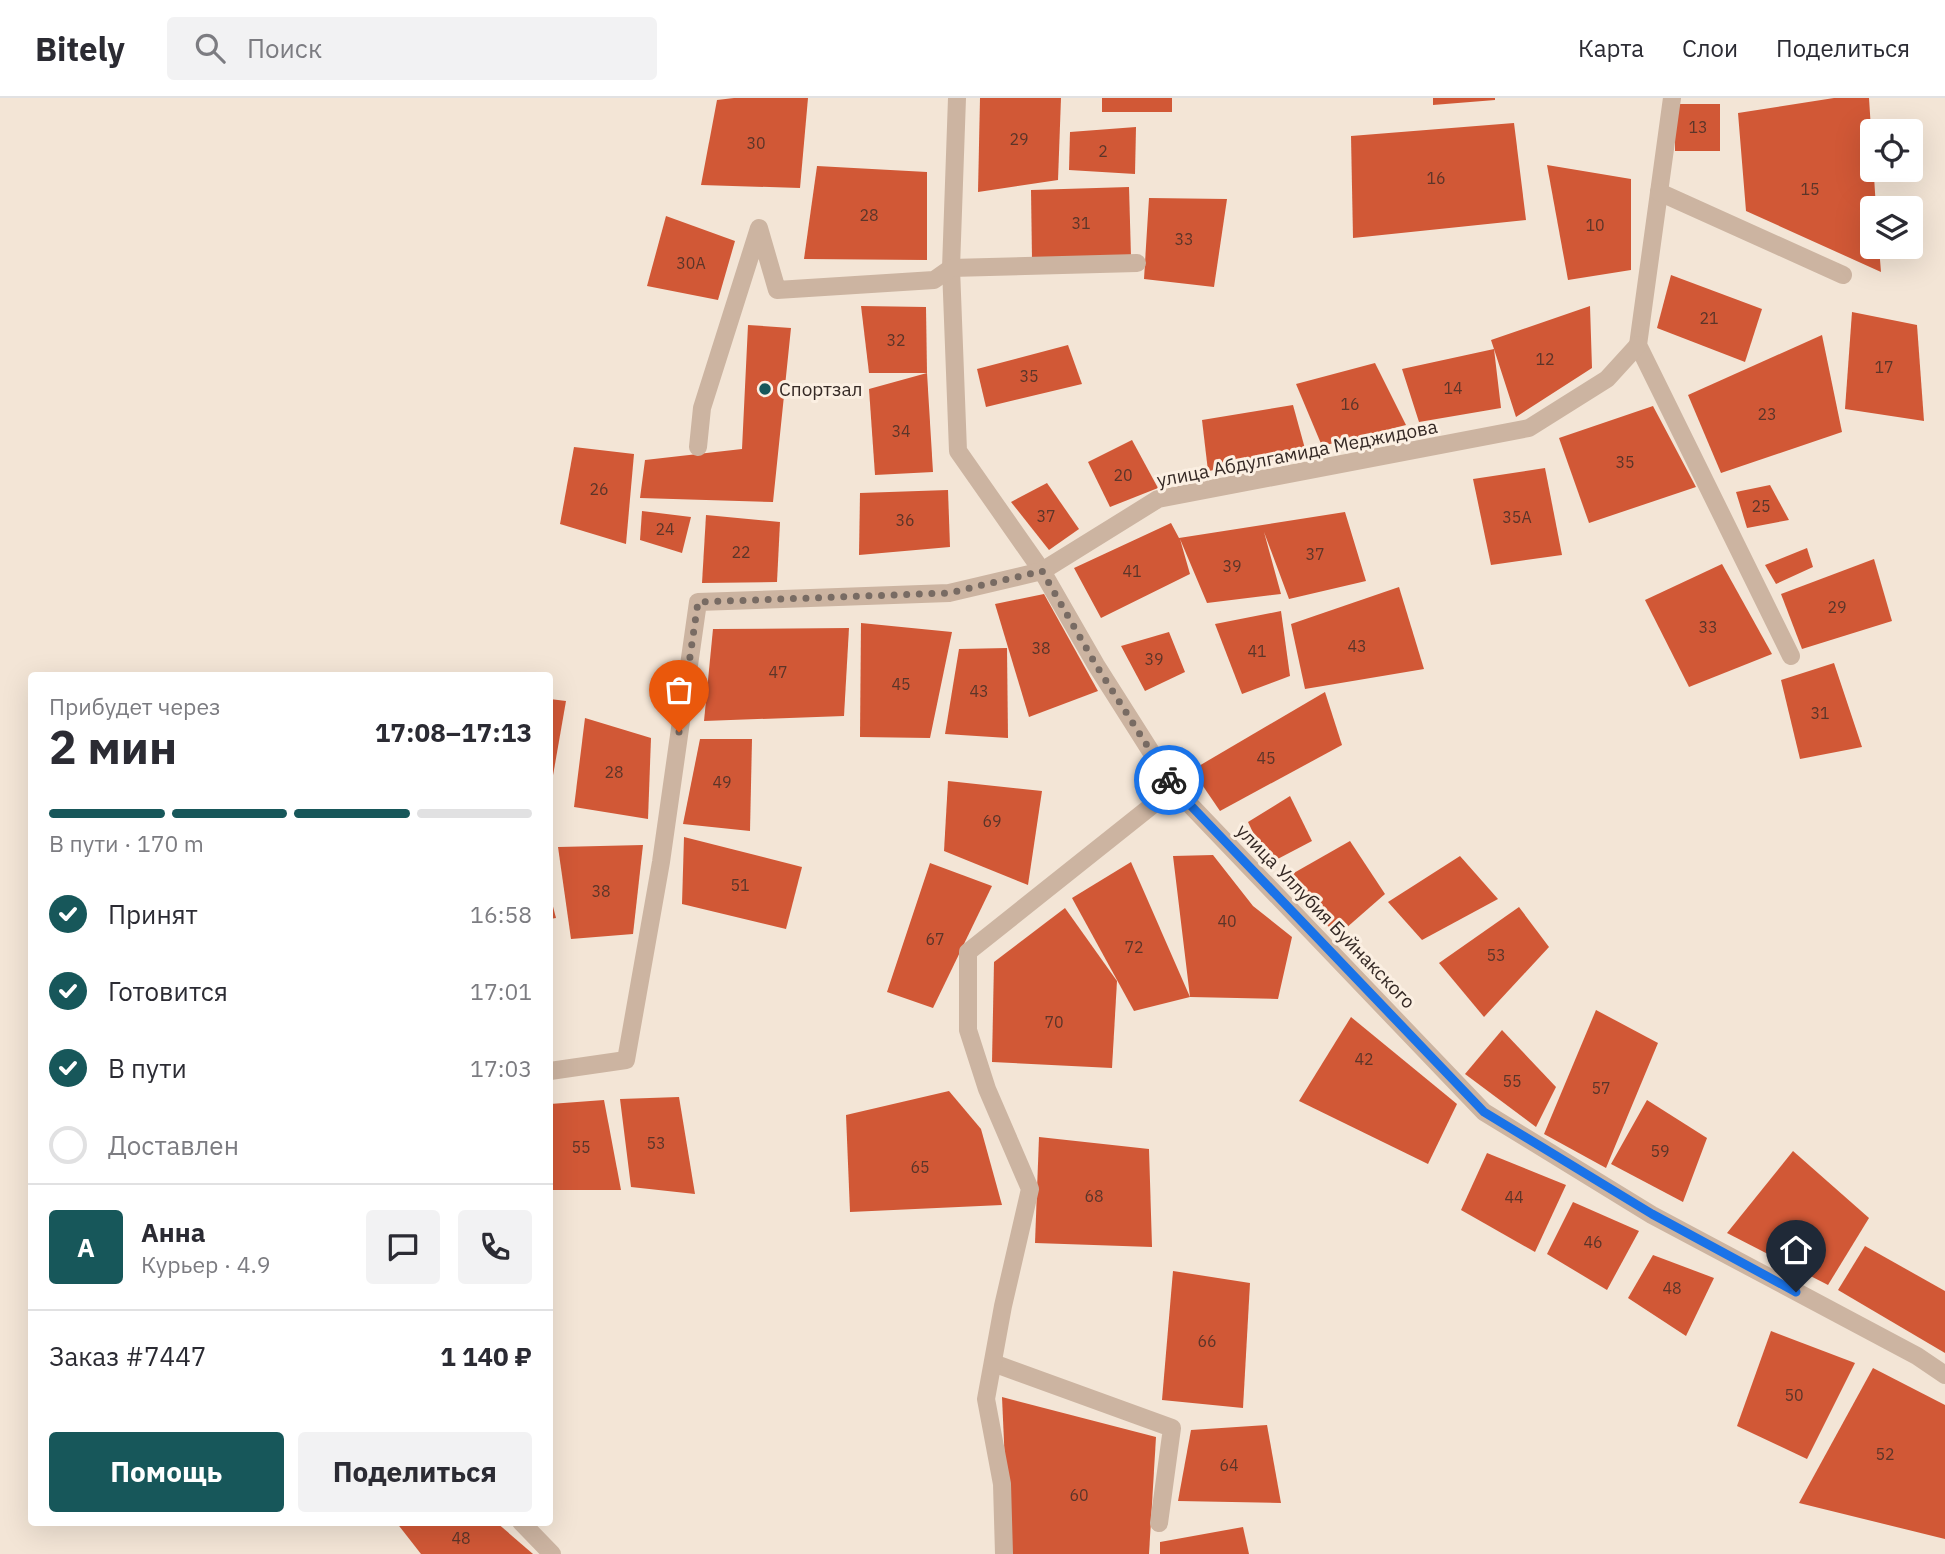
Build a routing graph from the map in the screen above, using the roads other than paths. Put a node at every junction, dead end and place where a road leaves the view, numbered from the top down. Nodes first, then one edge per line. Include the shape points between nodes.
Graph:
1 (957, 98) edge
2 (1672, 98) edge
3 (1660, 192) junction
4 (1137, 263) dead end
5 (951, 268) junction
6 (1843, 275) dead end
7 (1638, 345) junction
8 (698, 447) dead end
9 (1042, 571) junction
10 (1791, 656) dead end
11 (1174, 788) junction
12 (553, 1071) edge
13 (993, 1363) junction
14 (1945, 1375) edge
15 (1159, 1524) dead end
16 (525, 1526) edge
17 (552, 1554) edge
18 (1004, 1554) edge

1 - 5 street, улица Уллубия Буйнакского
2 - 3 street
3 - 6 street
3 - 7 street
4 - 5 street
5 - 8 street via 934,280 777,290 759,228 702,408
5 - 9 street, улица Уллубия Буйнакского via 958,451
7 - 9 street, улица Абдулгамида Меджидова via 1607,379 1529,428 1158,499
7 - 10 street
9 - 11 street, улица Уллубия Буйнакского
9 - 12 street, улица Абдулгамида Меджидова via 949,593 698,602 661,862 626,1060
11 - 13 street via 968,952 968,1030 986,1089 1030,1189
11 - 14 street, улица Уллубия Буйнакского via 1484,1112 1652,1214
13 - 15 street via 1172,1428
13 - 18 street via 986,1399 1002,1484
16 - 17 street

